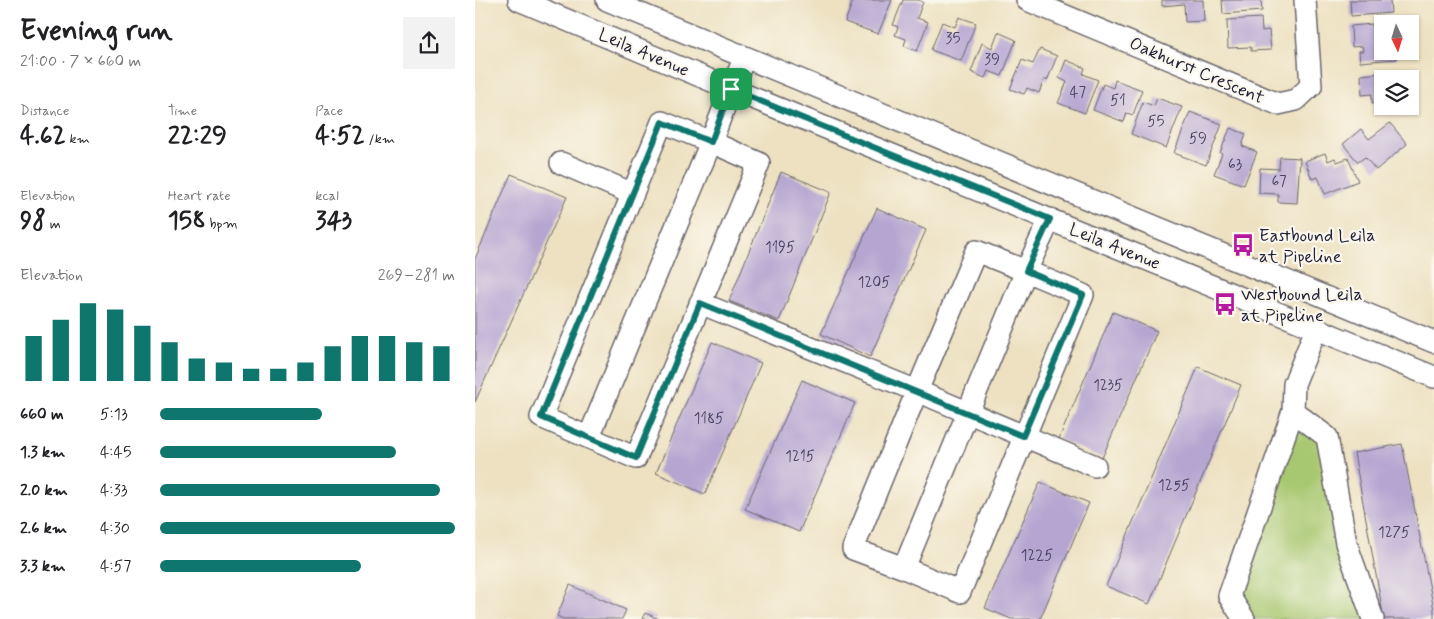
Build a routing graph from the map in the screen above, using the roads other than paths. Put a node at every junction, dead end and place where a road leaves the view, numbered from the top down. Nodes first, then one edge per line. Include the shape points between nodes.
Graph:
1 (519, 0) edge
2 (607, 0) edge
3 (1027, 0) edge
4 (1305, 0) edge
5 (745, 57) junction
6 (731, 89) junction
7 (711, 142) junction
8 (561, 163) dead end
9 (633, 194) junction
10 (1050, 219) junction
11 (1026, 271) junction
12 (700, 303) junction
13 (1400, 328) junction
14 (1316, 329) junction
15 (1434, 329) edge
16 (1434, 342) edge
17 (1412, 368) junction
18 (1434, 377) edge
19 (1434, 389) edge
20 (917, 391) junction
21 (1293, 411) junction
22 (969, 413) junction
23 (1023, 436) junction
24 (589, 437) junction
25 (1095, 466) dead end
26 (904, 568) junction
27 (1243, 619) edge
28 (1373, 619) edge

1 - 6 street, Leila Avenue
2 - 5 street, Leila Avenue
3 - 4 street, Oakhurst Crescent via 1278,104 1296,100 1311,86
5 - 6 street
5 - 13 street, Leila Avenue
6 - 7 street
6 - 10 street, Leila Avenue
7 - 9 street via 662,122
7 - 12 street via 759,163
7 - 24 street
8 - 9 street
9 - 24 street via 541,417
10 - 11 street
10 - 14 street, Leila Avenue
11 - 20 street via 976,251
11 - 22 street
11 - 23 street via 1083,295
12 - 20 street
12 - 24 street via 636,458
13 - 15 street
13 - 16 street, Leila Avenue
14 - 17 street, Leila Avenue
14 - 21 street via 1294,384
17 - 18 street, Leila Avenue
17 - 19 street
20 - 22 street
20 - 26 street via 853,549
21 - 27 street via 1229,596
21 - 28 street via 1327,437 1346,543
22 - 23 street
22 - 26 street
23 - 25 street
23 - 26 street via 959,592

